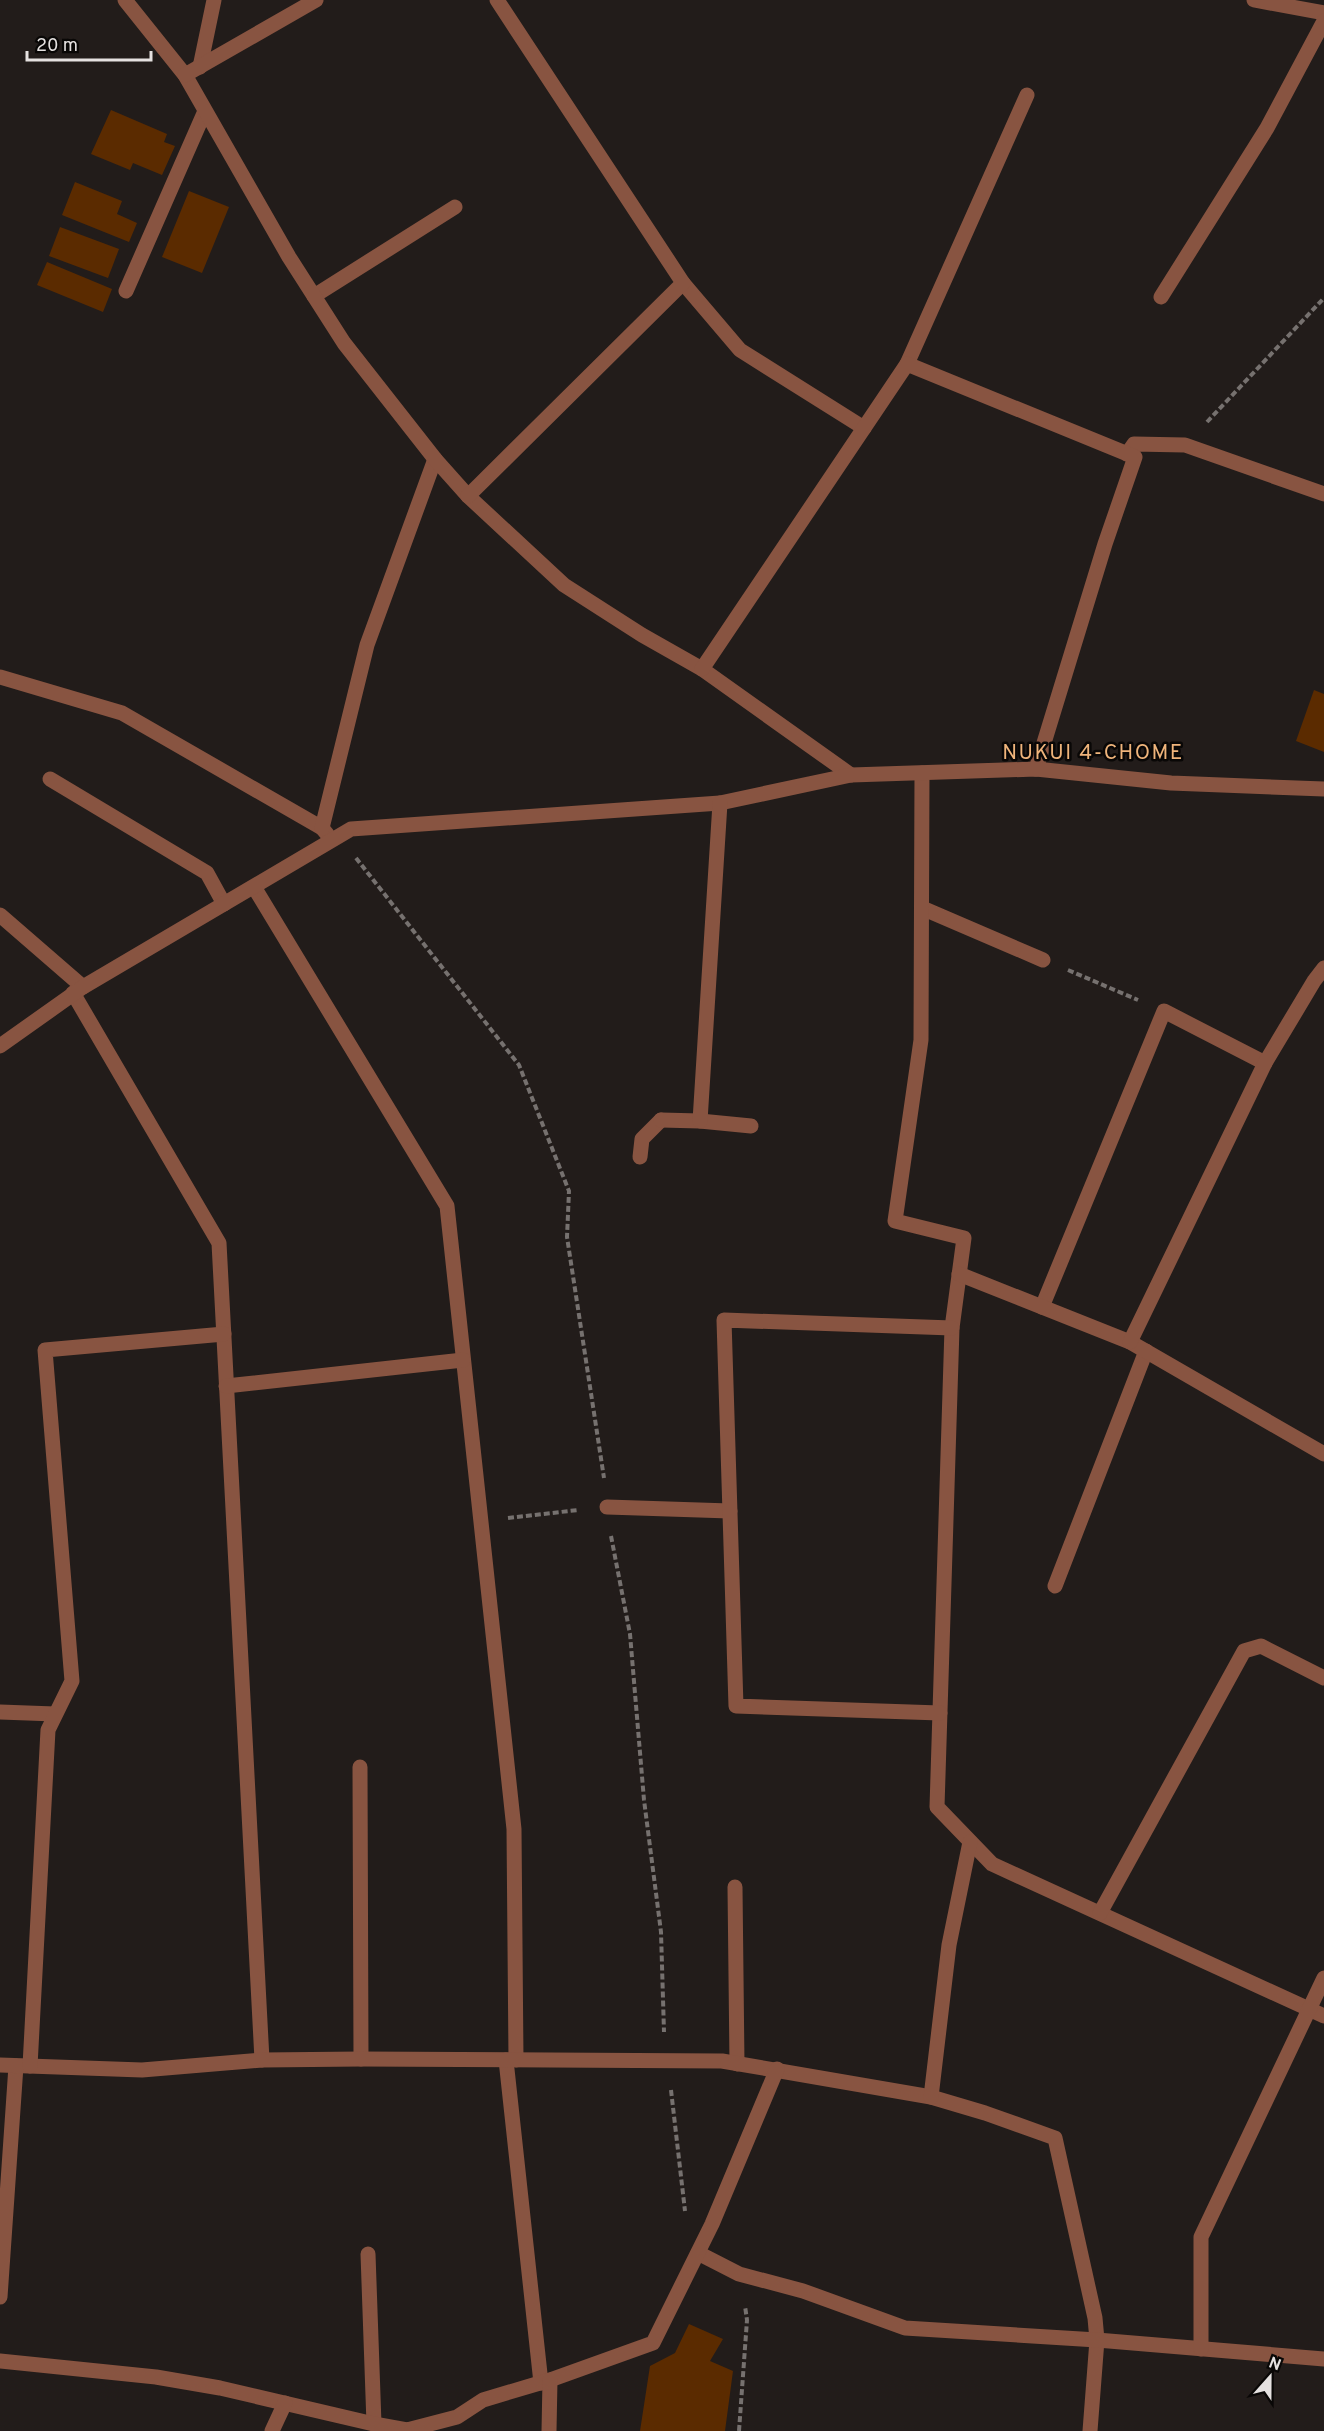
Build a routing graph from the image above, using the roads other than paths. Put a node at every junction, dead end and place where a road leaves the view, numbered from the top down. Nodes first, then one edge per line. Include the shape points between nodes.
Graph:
1 (125, 0) edge
2 (214, 0) edge
3 (316, 0) edge
4 (497, 0) edge
5 (1254, 0) edge
6 (1324, 13) edge
7 (1324, 21) edge
8 (200, 67) junction
9 (185, 75) junction
10 (1027, 95) dead end
11 (205, 111) junction
12 (455, 207) dead end
13 (682, 283) junction
14 (126, 291) dead end
15 (314, 296) junction
16 (1161, 297) dead end
17 (907, 364) junction
18 (864, 428) junction
19 (1127, 454) junction
20 (435, 459) junction
21 (1324, 494) edge
22 (468, 496) junction
23 (702, 669) junction
24 (0, 677) edge
25 (1036, 769) junction
26 (922, 773) junction
27 (851, 775) junction
28 (50, 778) dead end
29 (1324, 789) edge
30 (720, 803) junction
31 (322, 828) junction
32 (336, 838) junction
33 (254, 886) junction
34 (224, 904) junction
35 (922, 908) junction
36 (0, 915) edge
37 (1043, 960) road end
38 (1324, 968) edge
39 (78, 990) junction
40 (0, 1046) edge
41 (1265, 1063) junction
42 (700, 1121) junction
43 (751, 1126) dead end
44 (640, 1157) dead end
45 (959, 1274) junction
46 (1042, 1307) junction
47 (952, 1328) junction
48 (224, 1334) junction
49 (1130, 1342) junction
50 (1146, 1351) junction
51 (464, 1360) junction
52 (226, 1386) junction
53 (1324, 1454) edge
54 (607, 1507) road end
55 (730, 1511) junction
56 (1055, 1586) dead end
57 (1324, 1678) edge
58 (0, 1712) edge
59 (940, 1713) junction
60 (55, 1714) junction
61 (360, 1767) dead end
62 (970, 1842) junction
63 (735, 1887) dead end
64 (1100, 1913) junction
65 (1324, 1978) edge
66 (1317, 2013) edge
67 (361, 2059) junction
68 (262, 2060) junction
69 (511, 2060) junction
70 (737, 2064) junction
71 (0, 2065) edge
72 (23, 2066) junction
73 (777, 2069) junction
74 (931, 2097) junction
75 (368, 2254) dead end
76 (696, 2257) junction
77 (0, 2297) edge
78 (1096, 2340) junction
79 (1201, 2349) junction
80 (1324, 2359) edge
81 (0, 2361) edge
82 (546, 2382) junction
83 (285, 2403) junction
84 (374, 2424) junction
85 (272, 2431) edge
86 (549, 2431) edge
87 (1090, 2431) edge

1 - 9 street
2 - 8 street
3 - 8 street
4 - 13 street
5 - 6 street
7 - 16 street via 1267,128
8 - 9 street
9 - 11 street
10 - 17 street
11 - 14 street
11 - 15 street
12 - 15 street
13 - 18 street via 740,350
13 - 22 street
15 - 20 street via 344,343
17 - 18 street
17 - 19 street
18 - 23 street
19 - 21 street via 1134,444 1185,445
19 - 25 street via 1135,457
20 - 22 street
20 - 31 street via 367,645
22 - 23 street via 564,585
23 - 27 street
24 - 31 street via 122,713
25 - 26 street
25 - 29 street via 1171,783
26 - 27 street
26 - 35 street
27 - 30 street
28 - 34 street via 207,873
30 - 32 street via 351,829
30 - 42 street
31 - 32 street
32 - 33 street
33 - 34 street
33 - 51 street via 447,1206
34 - 39 street
35 - 37 street
35 - 45 street via 921,1040 896,1221 964,1238
36 - 39 street
38 - 41 street
39 - 40 street
39 - 48 street via 219,1243
41 - 46 street via 1164,1011
41 - 49 street
42 - 43 street
42 - 44 street via 661,1120 642,1139
45 - 46 street
45 - 47 street
46 - 49 street
47 - 55 street via 724,1320
47 - 59 street
48 - 52 street
48 - 60 street via 45,1350 72,1681
49 - 50 street
50 - 53 street
50 - 56 street
51 - 52 street
51 - 69 street via 514,1829
52 - 68 street
54 - 55 street
55 - 59 street via 736,1706
57 - 64 street via 1261,1646 1244,1651
58 - 60 street
59 - 62 street via 937,1807
60 - 72 street via 48,1730
61 - 67 street
62 - 64 street via 992,1864
62 - 74 street via 949,1945
63 - 70 street
64 - 66 street
65 - 66 street
66 - 79 street via 1201,2237
67 - 68 street
67 - 69 street
68 - 72 street via 142,2070
69 - 70 street
69 - 82 street
70 - 73 street
71 - 72 street
72 - 77 street
73 - 74 street
73 - 76 street
74 - 78 street via 1055,2138 1095,2318
75 - 84 street
76 - 78 street via 905,2328
76 - 82 street via 654,2343
78 - 79 street
78 - 87 street
79 - 80 street
81 - 83 street via 156,2377
82 - 84 street via 483,2400 457,2417 407,2430
82 - 86 street
83 - 84 street
83 - 85 street

